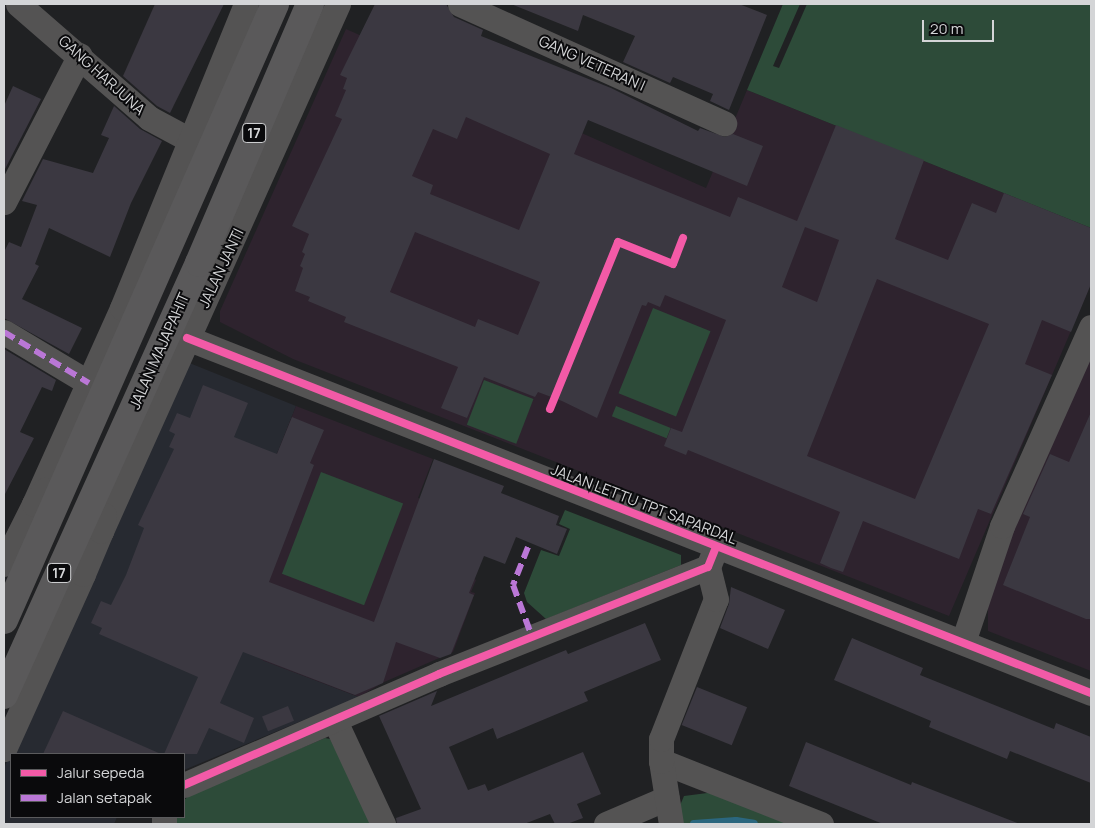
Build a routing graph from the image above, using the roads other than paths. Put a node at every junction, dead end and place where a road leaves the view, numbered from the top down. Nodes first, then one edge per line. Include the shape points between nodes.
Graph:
1 (18, 4) edge
2 (246, 4) edge
3 (275, 4) edge
4 (310, 4) edge
5 (338, 4) edge
6 (460, 4) edge
7 (80, 55) junction
8 (724, 123) dead end
9 (190, 140) junction
10 (4, 202) edge
11 (1091, 328) edge
12 (4, 332) edge
13 (187, 338) junction
14 (89, 383) junction
15 (85, 440) junction
16 (114, 451) junction
17 (34, 504) junction
18 (101, 531) junction
19 (712, 557) junction
20 (4, 564) edge
21 (4, 620) edge
22 (964, 642) junction
23 (1091, 693) edge
24 (4, 695) edge
25 (335, 721) junction
26 (4, 749) edge
27 (661, 761) junction
28 (185, 785) edge
29 (667, 798) junction
30 (383, 824) edge
31 (606, 824) edge
32 (671, 824) edge
33 (821, 824) edge

1 - 7 street, GANG HARJUNA
2 - 9 street
3 - 15 highway, JALAN MAJAPAHIT / 17
4 - 16 highway, JALAN MAJAPAHIT / 17
5 - 13 street, JALAN JANTI via 222,267
6 - 8 street, GANG VETERAN I
7 - 9 street, GANG HARJUNA via 149,118
7 - 10 street
9 - 14 street
11 - 22 street via 1002,526
12 - 14 street
13 - 18 street, JALAN JANTI
13 - 19 street, JALAN LETTU TPT SAPARDAL
14 - 17 street
15 - 17 street
15 - 21 highway, JALAN MAJAPAHIT / 17
16 - 18 street
16 - 24 highway, JALAN MAJAPAHIT / 17
17 - 20 street
18 - 26 street
19 - 22 street, JALAN LETTU TPT SAPARDAL
19 - 25 street
19 - 27 street via 716,599 661,739
22 - 23 street, JALAN LETTU TPT SAPARDAL
25 - 28 street
25 - 30 street
27 - 29 street
27 - 33 street
29 - 31 street
29 - 32 street

